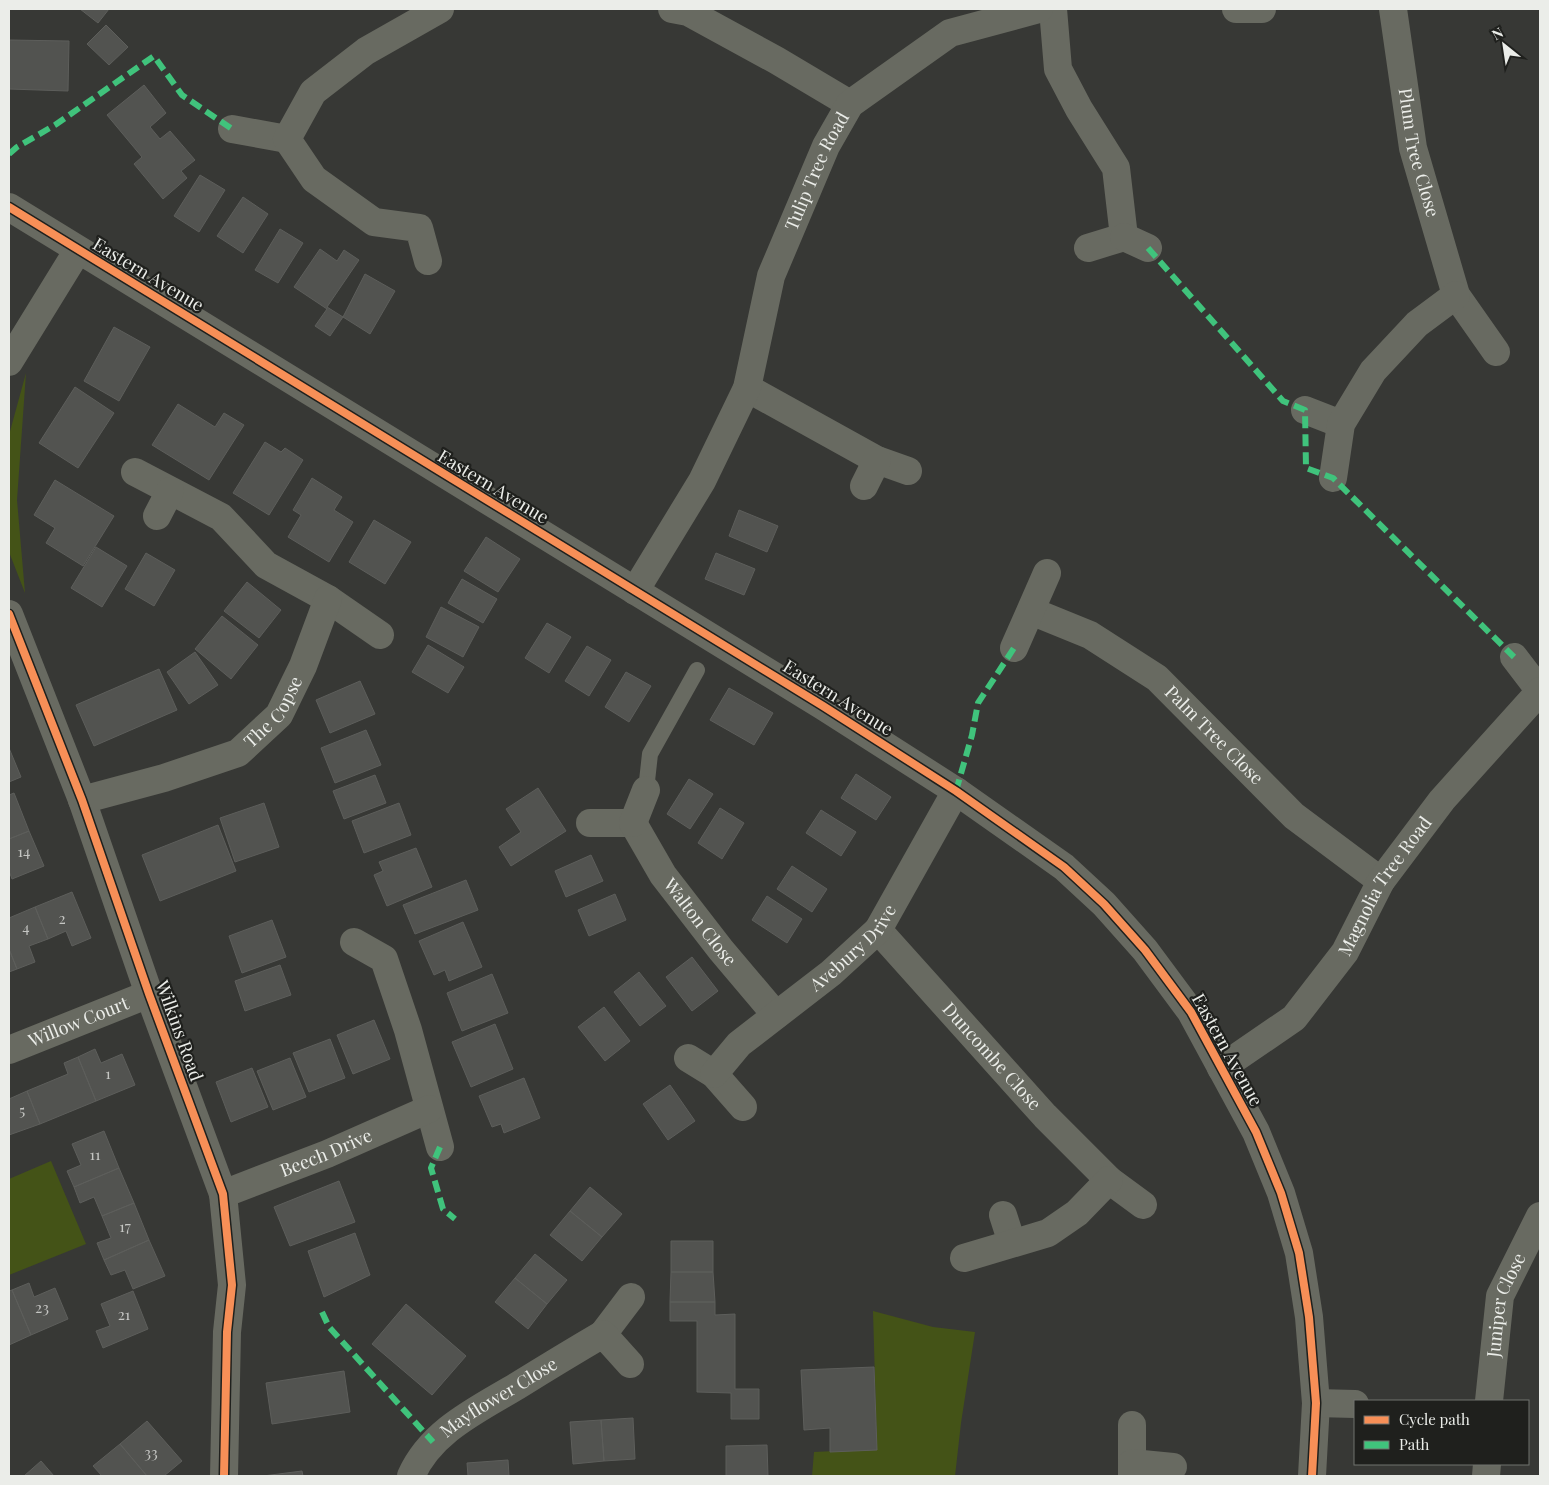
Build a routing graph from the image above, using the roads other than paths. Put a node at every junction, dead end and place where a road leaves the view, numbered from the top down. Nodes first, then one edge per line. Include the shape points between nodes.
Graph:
1 (440, 9) edge
2 (672, 9) edge
3 (1039, 9) edge
4 (1053, 9) edge
5 (1236, 9) edge
6 (1262, 9) edge
7 (1393, 9) edge
8 (850, 104) junction
9 (232, 129) dead end
10 (287, 139) junction
11 (9, 207) edge
12 (1088, 248) dead end
13 (78, 250) junction
14 (428, 261) dead end
15 (1456, 295) junction
16 (1496, 352) dead end
17 (9, 362) edge
18 (747, 388) junction
19 (1305, 410) dead end
20 (1341, 424) junction
21 (877, 460) junction
22 (908, 471) dead end
23 (135, 472) dead end
24 (1333, 478) dead end
25 (864, 486) dead end
26 (170, 490) junction
27 (157, 516) dead end
28 (1047, 573) dead end
29 (635, 591) junction
30 (328, 599) junction
31 (1031, 611) junction
32 (9, 614) edge
33 (380, 635) dead end
34 (1014, 648) dead end
35 (1514, 658) dead end
36 (697, 670) dead end
37 (1540, 691) edge
38 (646, 790) joint
39 (956, 791) junction
40 (82, 800) junction
41 (590, 822) dead end
42 (633, 823) junction
43 (1381, 881) junction
44 (878, 930) junction
45 (354, 942) dead end
46 (148, 994) junction
47 (776, 1015) junction
48 (9, 1050) edge
49 (688, 1058) dead end
50 (1220, 1068) junction
51 (714, 1074) junction
52 (743, 1106) dead end
53 (429, 1108) junction
54 (440, 1147) dead end
55 (1109, 1180) junction
56 (223, 1194) junction
57 (1143, 1205) dead end
58 (1003, 1215) dead end
59 (1540, 1216) edge
60 (1012, 1243) junction
61 (964, 1258) dead end
62 (631, 1297) dead end
63 (603, 1334) junction
64 (630, 1364) dead end
65 (1489, 1400) edge
66 (1316, 1403) junction
67 (1354, 1404) edge
68 (1132, 1425) dead end
69 (1174, 1467) dead end
70 (1132, 1470) edge
71 (224, 1476) edge
72 (411, 1476) edge
73 (1312, 1476) edge

1 - 10 street via 366,51 313,92
2 - 8 street via 688,12
3 - 8 street, Tulip Tree Road via 950,33
4 - 12 street via 1058,69 1078,109 1116,168 1136,243
5 - 6 street
7 - 15 street, Plum Tree Close via 1413,148
8 - 18 street, Tulip Tree Road via 826,146 771,276
9 - 10 street
10 - 14 street via 314,179 374,222 419,228
11 - 13 street, Eastern Avenue
13 - 17 street
13 - 29 street, Eastern Avenue
15 - 16 street, Plum Tree Close
15 - 20 street via 1417,324 1373,371
18 - 21 street
18 - 29 street, Tulip Tree Road via 702,481
19 - 20 street
20 - 24 street
21 - 22 street
21 - 25 street
23 - 26 street
26 - 27 street
26 - 30 street via 221,517 266,565
28 - 31 street
29 - 39 street, Eastern Avenue
30 - 33 street
30 - 40 street, The Copse via 303,666 279,715 238,753 164,778
31 - 34 street
31 - 43 street, Palm Tree Close via 1090,635 1157,678 1294,816
32 - 40 street, Wilkins Road
35 - 37 street, Magnolia Tree Road
36 - 38 lane via 650,754
37 - 43 street, Magnolia Tree Road via 1442,800
38 - 42 street
39 - 44 street, Avebury Drive
39 - 50 street, Eastern Avenue via 1064,867 1104,904 1145,950 1191,1012
40 - 46 street, Wilkins Road
41 - 42 street
42 - 47 street, Walton Close via 663,875
43 - 50 street, Magnolia Tree Road via 1345,952 1294,1018
44 - 47 street, Avebury Drive via 831,973
44 - 55 street, Duncombe Close via 1045,1116
45 - 53 street via 384,959
46 - 48 street, Willow Court
46 - 56 street, Wilkins Road
47 - 51 street, Avebury Drive via 739,1044
49 - 51 street
50 - 66 street, Eastern Avenue via 1256,1132 1281,1193 1299,1253 1309,1317
51 - 52 street
53 - 54 street
53 - 56 street, Beech Drive via 327,1154
55 - 57 street, Duncombe Close
55 - 60 street via 1076,1213 1048,1233
56 - 71 street, Wilkins Road via 232,1285 227,1332
58 - 60 street
59 - 65 street, Juniper Close via 1500,1296
60 - 61 street
62 - 63 street, Mayflower Close
63 - 64 street
63 - 72 street, Mayflower Close via 456,1422 433,1442
66 - 67 street
66 - 73 street, Eastern Avenue
68 - 70 street
69 - 70 street

